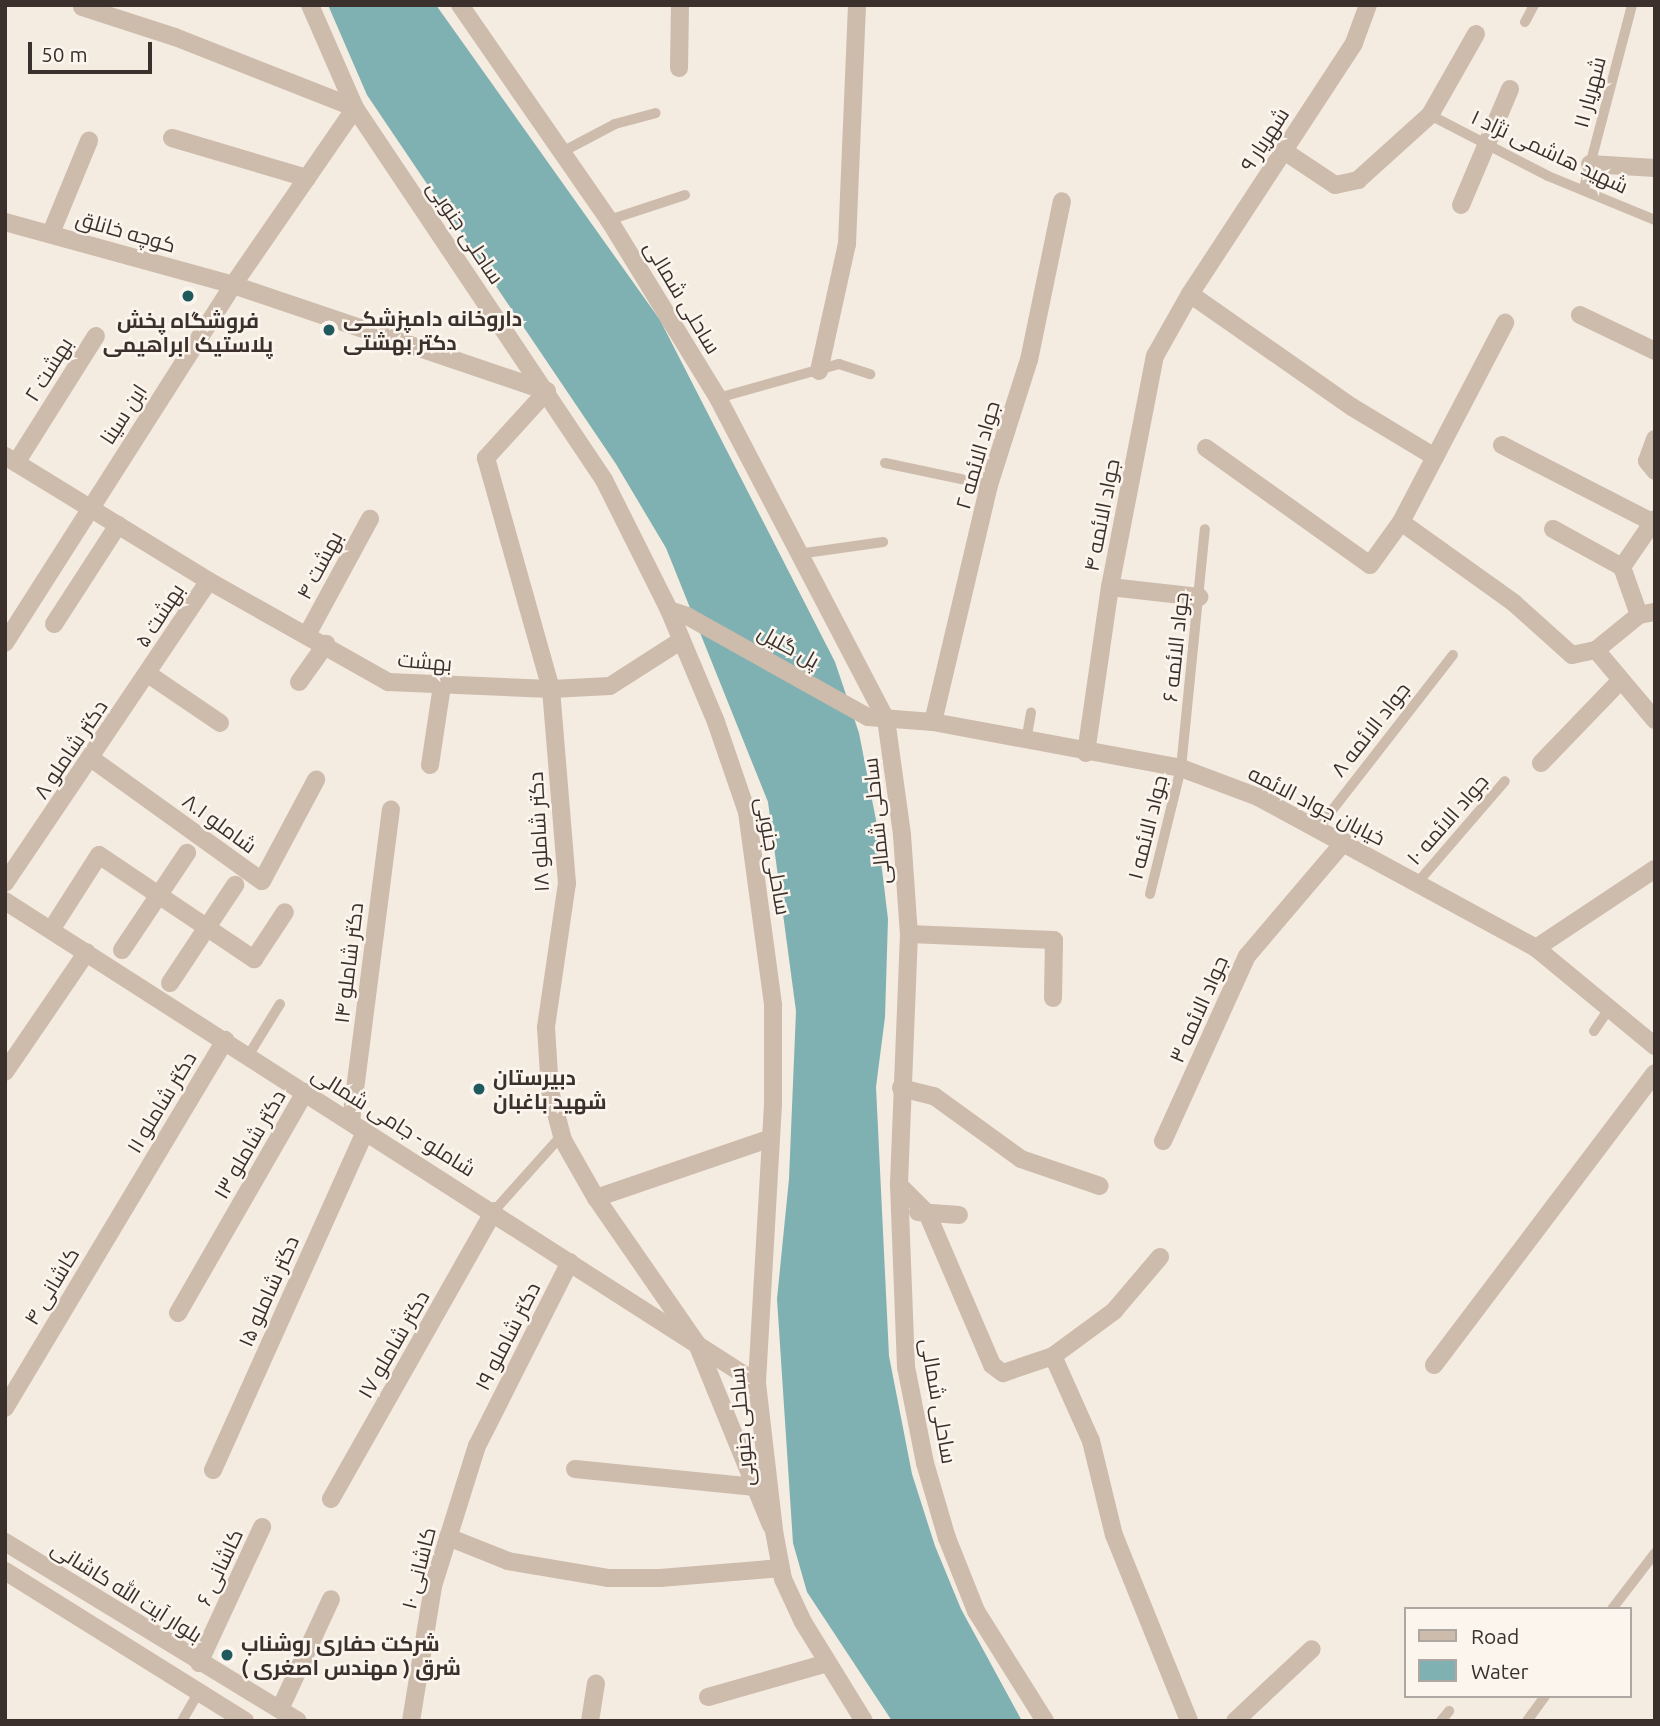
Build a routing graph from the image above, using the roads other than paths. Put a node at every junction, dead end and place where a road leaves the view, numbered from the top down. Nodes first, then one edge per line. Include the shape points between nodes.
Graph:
1 (310, 5) edge
2 (460, 5) edge
3 (680, 5) edge
4 (857, 5) edge
5 (1368, 5) edge
6 (1534, 5) edge
7 (1632, 5) edge
8 (82, 7) edge
9 (1525, 22) dead end
10 (1476, 34) dead end
11 (679, 68) dead end
12 (1510, 89) dead end
13 (355, 108) junction
14 (656, 113) dead end
15 (1430, 115) junction
16 (172, 138) dead end
17 (89, 141) dead end
18 (1484, 144) junction
19 (1284, 151) junction
20 (562, 152) junction
21 (1590, 164) junction
22 (1655, 168) edge
23 (307, 178) junction
24 (1584, 188) junction
25 (685, 195) dead end
26 (1062, 201) dead end
27 (1461, 205) dead end
28 (609, 220) junction
29 (1655, 220) edge
30 (5, 222) edge
31 (51, 233) junction
32 (233, 285) junction
33 (1190, 294) junction
34 (1580, 315) dead end
35 (1506, 323) dead end
36 (96, 336) dead end
37 (1655, 351) edge
38 (819, 371) junction
39 (870, 374) dead end
40 (547, 391) junction
41 (718, 398) junction
42 (1655, 439) edge
43 (1502, 445) dead end
44 (1206, 448) dead end
45 (1435, 457) junction
46 (11, 459) edge
47 (885, 463) dead end
48 (1655, 471) edge
49 (989, 485) junction
50 (91, 506) junction
51 (370, 519) dead end
52 (1654, 521) edge
53 (1401, 522) junction
54 (118, 524) junction
55 (1205, 529) dead end
56 (1553, 529) dead end
57 (883, 542) dead end
58 (798, 554) junction
59 (1622, 567) junction
60 (209, 581) junction
61 (1110, 587) junction
62 (1199, 597) junction
63 (669, 610) junction
64 (1647, 614) edge
65 (54, 624) dead end
66 (308, 634) junction
67 (682, 640) junction
68 (5, 643) edge
69 (326, 644) junction
70 (1595, 649) junction
71 (1452, 655) dead end
72 (148, 674) junction
73 (1621, 680) junction
74 (299, 682) dead end
75 (442, 686) junction
76 (551, 689) junction
77 (1031, 712) dead end
78 (868, 717) joint
79 (887, 719) junction
80 (1655, 720) edge
81 (933, 722) junction
82 (220, 723) dead end
83 (1026, 741) junction
84 (1086, 753) junction
85 (92, 759) junction
86 (1541, 763) dead end
87 (430, 765) dead end
88 (1181, 768) junction
89 (316, 780) dead end
90 (1505, 780) dead end
91 (391, 810) dead end
92 (1319, 827) junction
93 (1344, 842) junction
94 (187, 853) dead end
95 (1655, 869) edge
96 (1418, 882) junction
97 (5, 883) edge
98 (235, 885) dead end
99 (1150, 894) dead end
100 (160, 896) junction
101 (5, 901) edge
102 (285, 912) dead end
103 (209, 928) junction
104 (51, 930) junction
105 (909, 934) junction
106 (1536, 948) junction
107 (121, 950) dead end
108 (87, 952) junction
109 (170, 983) dead end
110 (1053, 999) dead end
111 (280, 1004) dead end
112 (1609, 1009) junction
113 (1594, 1031) dead end
114 (225, 1040) junction
115 (1655, 1046) edge
116 (248, 1056) junction
117 (5, 1072) edge
118 (1655, 1073) edge
119 (901, 1088) junction
120 (305, 1092) junction
121 (358, 1126) junction
122 (562, 1135) junction
123 (771, 1138) junction
124 (1163, 1141) dead end
125 (899, 1185) junction
126 (1100, 1186) dead end
127 (137, 1188) joint
128 (596, 1198) junction
129 (494, 1211) junction
130 (900, 1211) junction
131 (927, 1213) junction
132 (960, 1215) dead end
133 (1160, 1257) dead end
134 (570, 1262) junction
135 (178, 1313) dead end
136 (697, 1344) junction
137 (1053, 1356) junction
138 (1434, 1365) dead end
139 (757, 1383) junction
140 (5, 1408) edge
141 (484, 1431) joint
142 (213, 1469) dead end
143 (575, 1469) dead end
144 (755, 1487) junction
145 (331, 1499) dead end
146 (262, 1527) dead end
147 (774, 1531) junction
148 (448, 1536) junction
149 (5, 1542) edge
150 (1655, 1553) edge
151 (781, 1568) junction
152 (7, 1577) edge
153 (331, 1599) dead end
154 (1614, 1607) edge
155 (1312, 1649) dead end
156 (199, 1663) junction
157 (827, 1663) junction
158 (596, 1683) dead end
159 (199, 1692) junction
160 (708, 1697) dead end
161 (1544, 1698) edge
162 (280, 1709) junction
163 (1448, 1711) dead end
164 (182, 1721) edge
165 (245, 1721) edge
166 (298, 1721) edge
167 (411, 1721) edge
168 (590, 1721) edge
169 (863, 1721) edge
170 (1045, 1721) edge
171 (1189, 1721) edge
172 (1235, 1721) edge
173 (1441, 1721) edge
174 (1527, 1721) edge

1 - 13 street, ساحلی جنوبی
2 - 20 street, ساحلی شمالی
3 - 11 street
4 - 38 street via 847,244
5 - 19 street, شهریار ۹ via 1354,43
6 - 9 lane
7 - 21 lane, شهریار ۱۱
8 - 13 street via 175,37
10 - 15 street
12 - 18 street
13 - 23 street, ابن سینا
13 - 40 street, ساحلی جنوبی
14 - 20 lane via 615,124
15 - 18 lane, شهید هاشمی نژاد ۱
15 - 19 street via 1346,186 1335,185
16 - 23 street
17 - 31 street
18 - 24 lane, شهید هاشمی نژاد ۱
18 - 27 street
19 - 33 street, شهریار ۹
20 - 28 street, ساحلی شمالی
21 - 22 street
21 - 24 lane, شهریار ۱۱
23 - 32 street, ابن سینا
24 - 29 lane, شهید هاشمی نژاد ۱
25 - 28 lane
26 - 49 street, جواد الائمه ۲ via 1029,360
28 - 41 street, ساحلی شمالی
30 - 31 street, کوچه خانلق
31 - 32 street, کوچه خانلق
32 - 40 street, کوچه خانلق
32 - 50 street, ابن سینا
33 - 45 street via 1352,407
33 - 61 street, جواد الائمه ۴ via 1155,356
34 - 37 street
35 - 45 street
36 - 46 street, بهشت ۲
38 - 39 lane via 839,364
38 - 41 lane
40 - 63 street, ساحلی جنوبی via 604,480
40 - 76 street, دکتر شاملو ۱۸ via 486,458
41 - 58 street, ساحلی شمالی
42 - 48 street via 1647,461
43 - 52 street
44 - 53 street via 1370,565
45 - 53 street
46 - 50 street
47 - 49 lane
49 - 81 street, جواد الائمه ۲
50 - 54 street
50 - 68 street, ابن سینا
51 - 66 street, بهشت ۴
52 - 59 street
53 - 70 street via 1514,603 1564,652 1572,655
54 - 60 street
54 - 65 street
55 - 62 lane, جواد الائمه ۶
56 - 59 street
57 - 58 lane
58 - 79 street, ساحلی شمالی
59 - 64 street
60 - 66 street, بهشت
60 - 72 street, بهشت ۵
61 - 62 street
61 - 84 street, جواد الائمه ۴
62 - 88 lane, جواد الائمه ۶
63 - 67 street, ساحلی جنوبی
63 - 78 street, پل گلیل
64 - 70 street
66 - 69 street, بهشت
67 - 76 street, بهشت via 610,686
67 - 123 street, ساحلی جنوبی via 747,812 773,1005
69 - 74 street
69 - 75 street, بهشت via 388,682
70 - 73 street
71 - 92 lane, جواد الائمه ۸
72 - 82 street
72 - 85 street, دکتر شاملو ۸
73 - 80 street
73 - 86 street
75 - 76 street, بهشت
75 - 87 street
76 - 122 street, دکتر شاملو ۱۸ via 567,883 546,1027 550,1091
77 - 83 lane
78 - 79 street, خیابان جواد الائمه
79 - 81 street, خیابان جواد الائمه
79 - 105 street, ساحلی شمالی
81 - 83 street, خیابان جواد الائمه
83 - 84 street, خیابان جواد الائمه
84 - 88 street, خیابان جواد الائمه
85 - 89 street, شاملو ۸.۱ via 262,881
85 - 97 street, دکتر شاملو ۸
88 - 92 street, خیابان جواد الائمه via 1258,797
88 - 99 lane, جواد الائمه ۱
90 - 96 lane, جواد الائمه ۱۰
91 - 121 street, دکتر شاملو ۱۴
92 - 93 street, خیابان جواد الائمه
93 - 96 street, خیابان جواد الائمه
93 - 124 street, جواد الائمه ۳ via 1247,956
94 - 100 street
95 - 106 street
96 - 106 street, خیابان جواد الائمه
98 - 103 street
100 - 103 street
100 - 104 street via 99,855
100 - 107 street
101 - 104 street, شاملو - جامی شمالی
102 - 103 street via 254,959
103 - 109 street
104 - 108 street, شاملو - جامی شمالی
105 - 110 street via 1054,940
105 - 119 street, ساحلی شمالی
106 - 112 street, خیابان جواد الائمه
108 - 114 street, شاملو - جامی شمالی
108 - 117 street
111 - 116 lane
112 - 113 lane
112 - 115 street, خیابان جواد الائمه
114 - 116 street, شاملو - جامی شمالی
114 - 127 street, دکتر شاملو ۱۱
116 - 120 street, شاملو - جامی شمالی
118 - 138 street
119 - 125 street, ساحلی شمالی
119 - 126 street via 934,1096 1021,1159
120 - 121 street, شاملو - جامی شمالی
120 - 135 street, دکتر شاملو ۱۳
121 - 129 street, شاملو - جامی شمالی
121 - 142 street, دکتر شاملو ۱۵
122 - 128 street, دکتر شاملو ۱۸
122 - 129 lane
123 - 128 street
123 - 139 street, ساحلی جنوبی
125 - 130 street, ساحلی شمالی
125 - 131 street
127 - 140 street, کاشانی ۴
128 - 136 street, دکتر شاملو ۱۸
129 - 134 street, شاملو - جامی شمالی
129 - 145 street, دکتر شاملو ۱۷
130 - 131 street
130 - 170 street, ساحلی شمالی via 906,1367 925,1463 947,1538 976,1611
131 - 132 street
131 - 137 street via 992,1365 1003,1373
133 - 137 street via 1114,1311
134 - 136 street, شاملو - جامی شمالی
134 - 141 street, دکتر شاملو ۱۹
136 - 139 street, شاملو - جامی شمالی
136 - 144 street
137 - 171 street via 1091,1441 1114,1535
139 - 147 street, ساحلی جنوبی
141 - 148 street, کاشانی ۱۰
143 - 144 street
144 - 147 street
146 - 156 street, کاشانی ۶
147 - 151 street, ساحلی جنوبی
148 - 151 street via 508,1562 608,1578
148 - 167 street, کاشانی ۱۰ via 433,1587
149 - 156 street, بلوار آیت الله کاشانی
150 - 154 lane
151 - 157 street, ساحلی جنوبی via 803,1622
152 - 159 street
153 - 162 street
155 - 172 street
156 - 162 street, بلوار آیت الله کاشانی
157 - 160 street
157 - 169 street, ساحلی جنوبی
158 - 168 street
159 - 164 lane
159 - 165 street
161 - 174 lane
162 - 166 street, بلوار آیت الله کاشانی
163 - 173 lane

